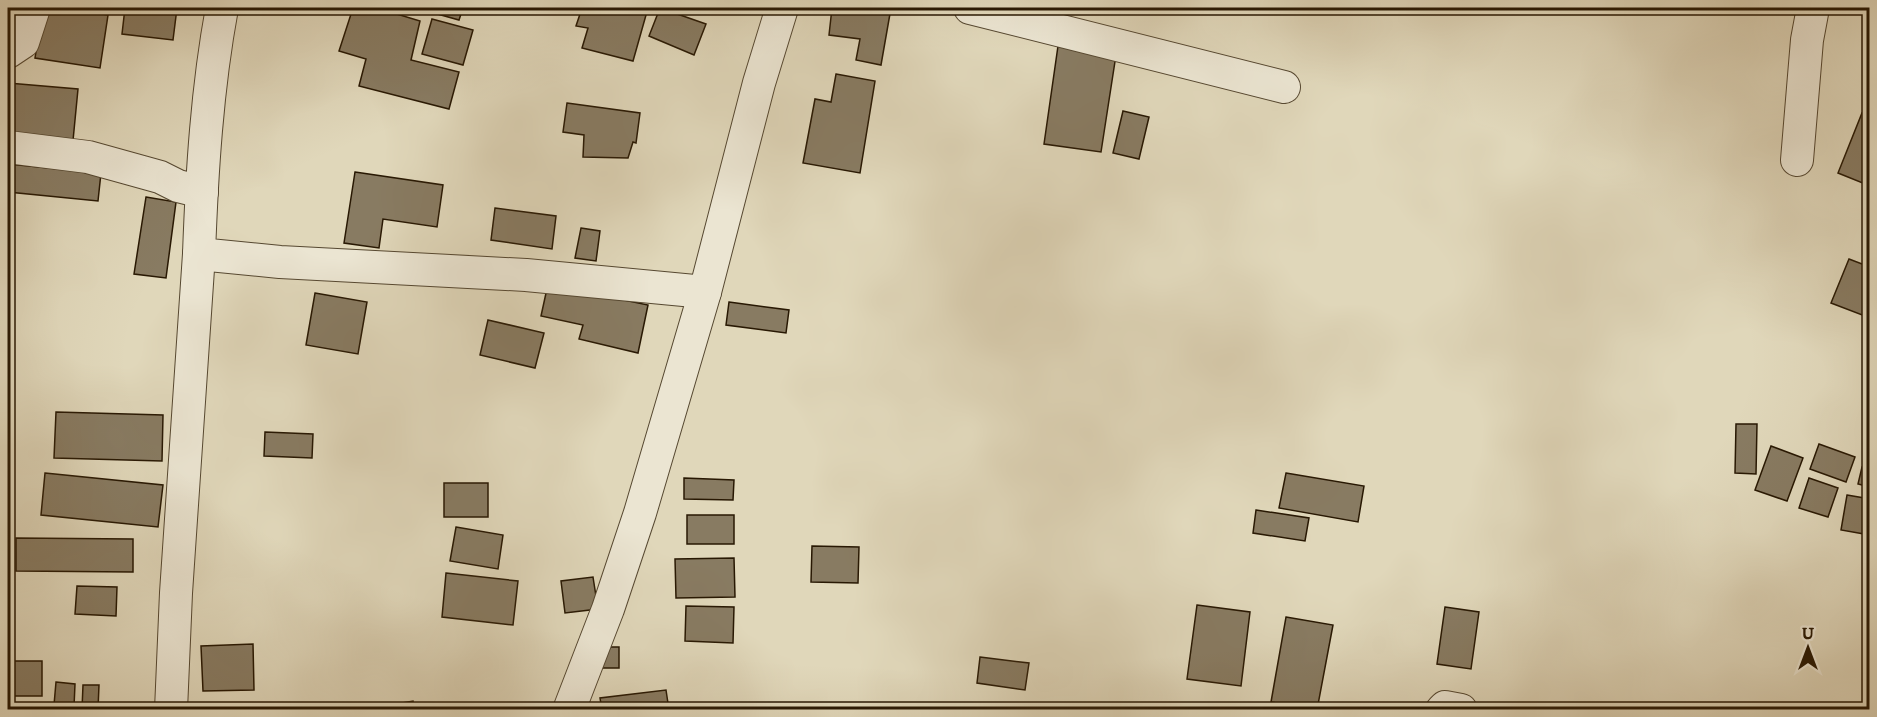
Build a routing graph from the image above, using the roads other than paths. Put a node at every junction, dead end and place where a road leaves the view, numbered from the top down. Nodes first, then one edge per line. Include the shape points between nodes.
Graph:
1 (34, 8) edge
2 (222, 8) edge
3 (782, 8) edge
4 (970, 8) edge
5 (1813, 8) edge
6 (8, 52) edge
7 (1284, 87) dead end
8 (8, 147) edge
9 (1797, 160) dead end
10 (202, 192) junction
11 (199, 254) junction
12 (705, 292) junction
13 (171, 710) edge
14 (569, 710) edge
15 (1442, 710) edge
16 (1461, 710) edge

1 - 6 street via 23,42
2 - 10 street via 212,66
3 - 12 street
4 - 7 street
5 - 9 street
8 - 10 street via 88,158
10 - 11 street
11 - 12 street via 526,275
11 - 13 street
12 - 14 street via 636,523
15 - 16 street

